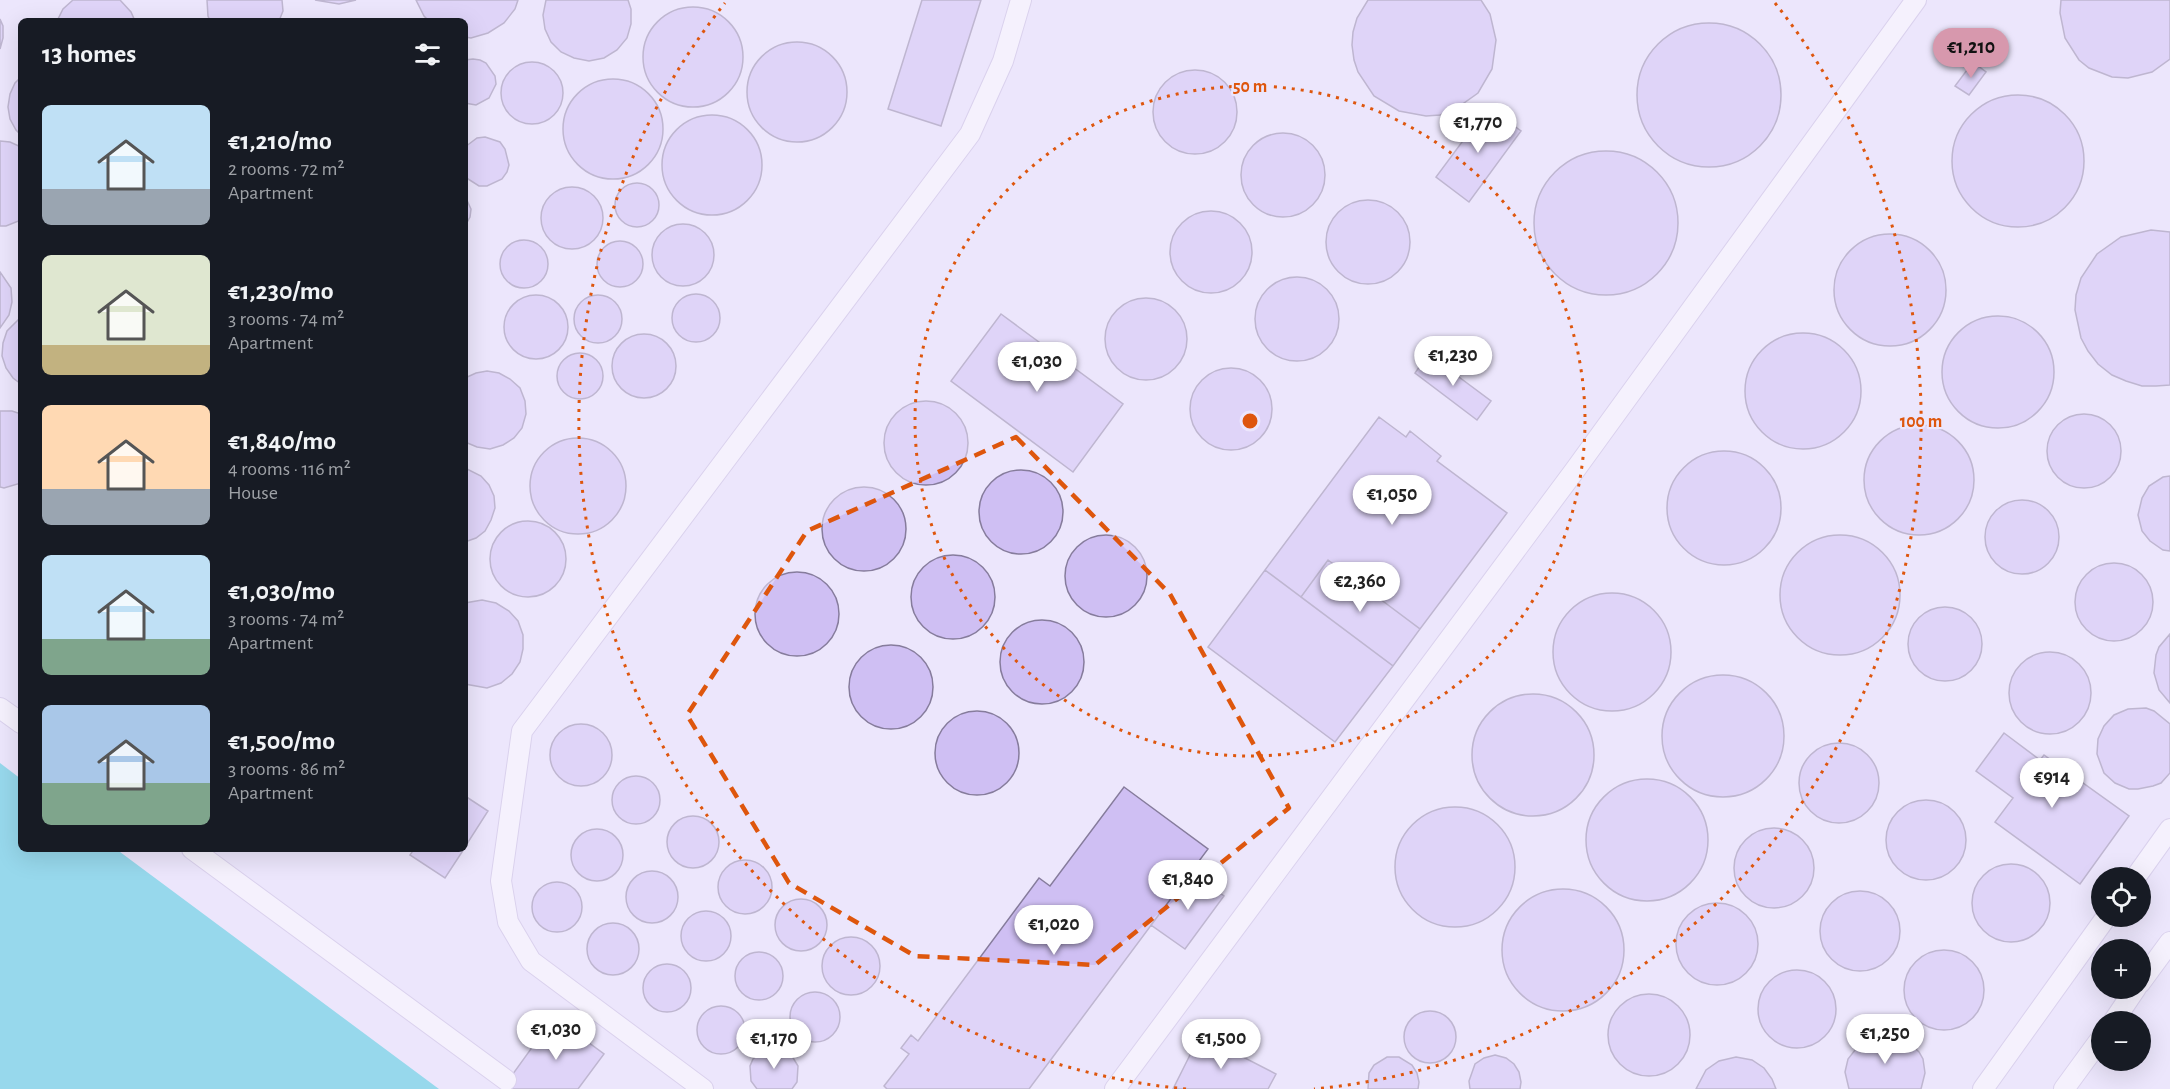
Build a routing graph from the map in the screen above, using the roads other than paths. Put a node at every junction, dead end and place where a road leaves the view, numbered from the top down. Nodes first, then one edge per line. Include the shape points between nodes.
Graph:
1 (1021, 0) edge
2 (1916, 0) edge
3 (0, 708) edge
4 (18, 721) edge
5 (2170, 829) edge
6 (196, 852) edge
7 (2143, 867) edge
8 (2099, 927) edge
9 (2170, 942) edge
10 (2151, 968) edge
11 (2091, 1052) edge
12 (507, 1080) dead end
13 (703, 1089) edge
14 (1115, 1089) edge
15 (1983, 1089) edge
16 (2064, 1089) edge

1 - 13 lane via 1003,61 970,134 522,730 501,881 508,922 531,961
2 - 14 lane via 1575,470
3 - 4 lane
5 - 7 lane
6 - 12 lane
8 - 15 lane
9 - 10 lane
11 - 16 lane

